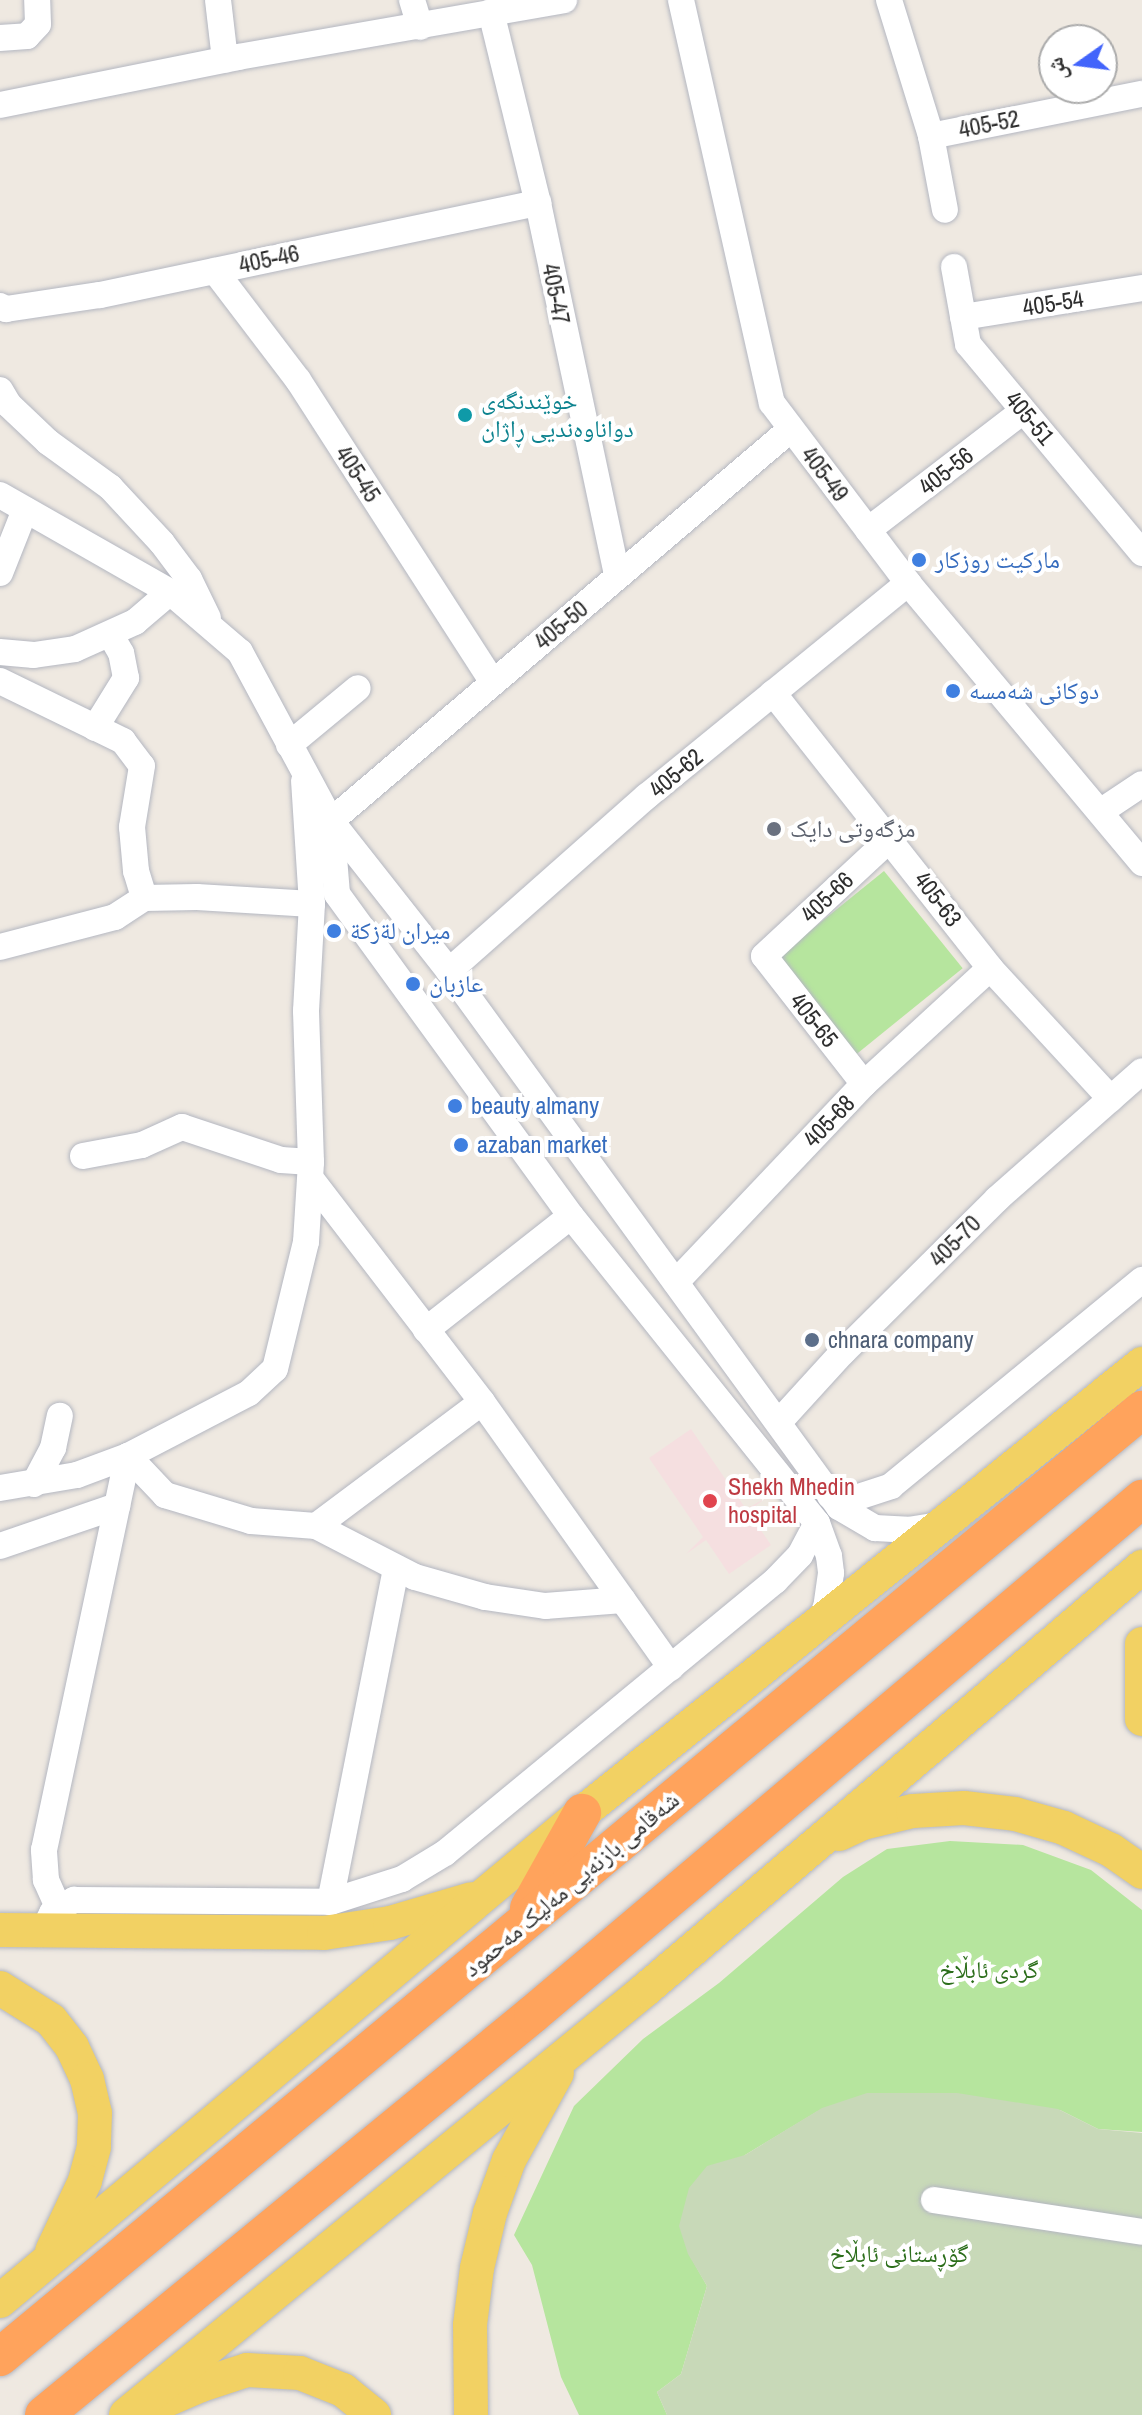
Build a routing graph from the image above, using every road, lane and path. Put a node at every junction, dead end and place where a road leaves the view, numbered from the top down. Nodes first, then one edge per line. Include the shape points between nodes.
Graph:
1 (37, 0) edge
2 (218, 0) edge
3 (412, 0) edge
4 (564, 0) edge
5 (681, 0) edge
6 (889, 0) edge
7 (491, 12) junction
8 (420, 27) junction
9 (0, 38) edge
10 (225, 60) junction
11 (1142, 94) edge
12 (0, 105) edge
13 (931, 136) junction
14 (538, 203) junction
15 (945, 210) dead end
16 (954, 267) dead end
17 (215, 271) junction
18 (1142, 288) edge
19 (0, 306) edge
20 (963, 317) junction
21 (0, 390) edge
22 (1023, 411) junction
23 (791, 429) junction
24 (0, 495) edge
25 (25, 510) junction
26 (868, 530) junction
27 (1142, 553) edge
28 (0, 573) edge
29 (617, 576) junction
30 (908, 583) junction
31 (170, 592) junction
32 (213, 628) junction
33 (111, 636) junction
34 (0, 652) edge
35 (0, 681) edge
36 (493, 683) junction
37 (358, 688) dead end
38 (773, 693) junction
39 (95, 728) junction
40 (289, 745) junction
41 (304, 775) junction
42 (1142, 784) edge
43 (1100, 812) junction
44 (331, 821) junction
45 (891, 838) junction
46 (1142, 863) edge
47 (144, 898) junction
48 (312, 904) junction
49 (0, 947) edge
50 (764, 956) joint
51 (990, 968) junction
52 (449, 971) junction
53 (1142, 1071) edge
54 (864, 1084) junction
55 (1111, 1099) junction
56 (83, 1156) dead end
57 (311, 1171) junction
58 (571, 1216) junction
59 (1142, 1280) edge
60 (676, 1282) junction
61 (426, 1330) junction
62 (1142, 1364) edge
63 (482, 1402) junction
64 (1142, 1410) edge
65 (60, 1416) dead end
66 (779, 1422) junction
67 (128, 1456) junction
68 (34, 1484) junction
69 (0, 1488) edge
70 (830, 1496) junction
71 (1142, 1499) edge
72 (117, 1506) junction
73 (817, 1523) junction
74 (941, 1525) junction
75 (316, 1526) junction
76 (0, 1546) edge
77 (1142, 1567) edge
78 (396, 1568) junction
79 (623, 1600) junction
80 (819, 1623) junction
81 (1142, 1646) edge
82 (671, 1668) junction
83 (1142, 1719) edge
84 (582, 1813) junction
85 (816, 1843) junction
86 (1142, 1872) edge
87 (484, 1896) junction
88 (330, 1902) junction
89 (51, 1919) junction
90 (518, 1927) junction
91 (0, 1930) edge
92 (0, 1988) edge
93 (570, 2051) junction
94 (934, 2200) dead end
95 (1142, 2232) edge
96 (46, 2263) junction
97 (0, 2301) edge
98 (0, 2357) edge
99 (44, 2415) edge
100 (126, 2415) edge
101 (137, 2415) edge
102 (374, 2415) edge
103 (471, 2415) edge

1 - 9 street via 38,24 27,36
2 - 10 street
3 - 8 street
4 - 7 street
5 - 23 street, 405-49 via 772,403
6 - 13 street
7 - 8 street
7 - 14 street, 405-47
8 - 10 street
10 - 12 street
11 - 13 street, 405-52
13 - 15 street
14 - 17 street, 405-46
14 - 29 street, 405-47
16 - 20 street, 405-51
17 - 19 street, 405-46 via 100,295
17 - 36 street, 405-45 via 298,380
18 - 20 street, 405-54
20 - 22 street, 405-51 via 968,344
21 - 32 street via 48,442 110,487 162,543 189,579
22 - 26 street, 405-56
22 - 27 street, 405-51
23 - 26 street, 405-49
23 - 29 street, 405-50
24 - 25 street
25 - 28 street
25 - 31 street
26 - 30 street, 405-49
29 - 36 street, 405-50
30 - 38 street, 405-62
30 - 43 street, 405-49
31 - 32 street
31 - 33 street
32 - 40 street via 240,652
33 - 34 street via 34,655
33 - 39 street via 126,678
35 - 39 street
36 - 44 street, 405-50
37 - 40 street
38 - 45 street, 405-63
38 - 52 street, 405-62
39 - 47 street via 123,741 142,766 132,827
40 - 41 street
41 - 44 street
41 - 48 street
42 - 43 street
43 - 46 street, 405-49
44 - 52 street
44 - 58 street via 337,894
45 - 50 street, 405-66
45 - 51 street, 405-63
47 - 48 street
47 - 49 street via 115,917
48 - 57 street via 306,1011
50 - 54 street, 405-65
51 - 54 street, 405-68
51 - 55 street, 405-63
52 - 60 street
53 - 55 street, 405-70
54 - 60 street, 405-68
55 - 66 street, 405-70 via 997,1199
56 - 57 street via 142,1145 182,1127
57 - 61 street
57 - 67 street via 306,1242 275,1369 249,1393
58 - 61 street
58 - 73 street
59 - 70 street via 891,1486 855,1498
60 - 66 street
61 - 63 street
62 - 74 main road
63 - 75 street
63 - 79 street
64 - 90 highway, شەقامی بازنەیی مەلیک مەحمود
65 - 68 street via 53,1448
66 - 70 street
67 - 68 street
67 - 72 street
67 - 75 street via 165,1495 251,1521
68 - 69 street
70 - 74 street via 849,1516 875,1528
71 - 99 highway via 520,2024
72 - 76 street
72 - 89 street via 44,1850
73 - 80 street via 831,1573
73 - 82 street via 788,1569
74 - 80 main road
75 - 78 street
77 - 85 main road
78 - 79 street via 500,1600 545,1606
78 - 88 street
79 - 82 street
80 - 84 main road
81 - 83 main road
82 - 88 street via 445,1853 402,1879
84 - 87 main road
84 - 90 highway
85 - 86 main road via 863,1823 913,1811 964,1808 1052,1824 1111,1850
85 - 93 main road
87 - 89 main road via 390,1923 324,1933
87 - 96 main road
88 - 89 street via 83,1899
89 - 91 main road
90 - 98 highway, شەقامی بازنەیی مەلیک مەحمود
92 - 96 main road via 51,2020 72,2047 95,2113 85,2181
93 - 100 main road
93 - 103 main road via 515,2148 490,2213 470,2325
94 - 95 street
96 - 97 main road
101 - 102 main road via 247,2370 300,2373 343,2390

